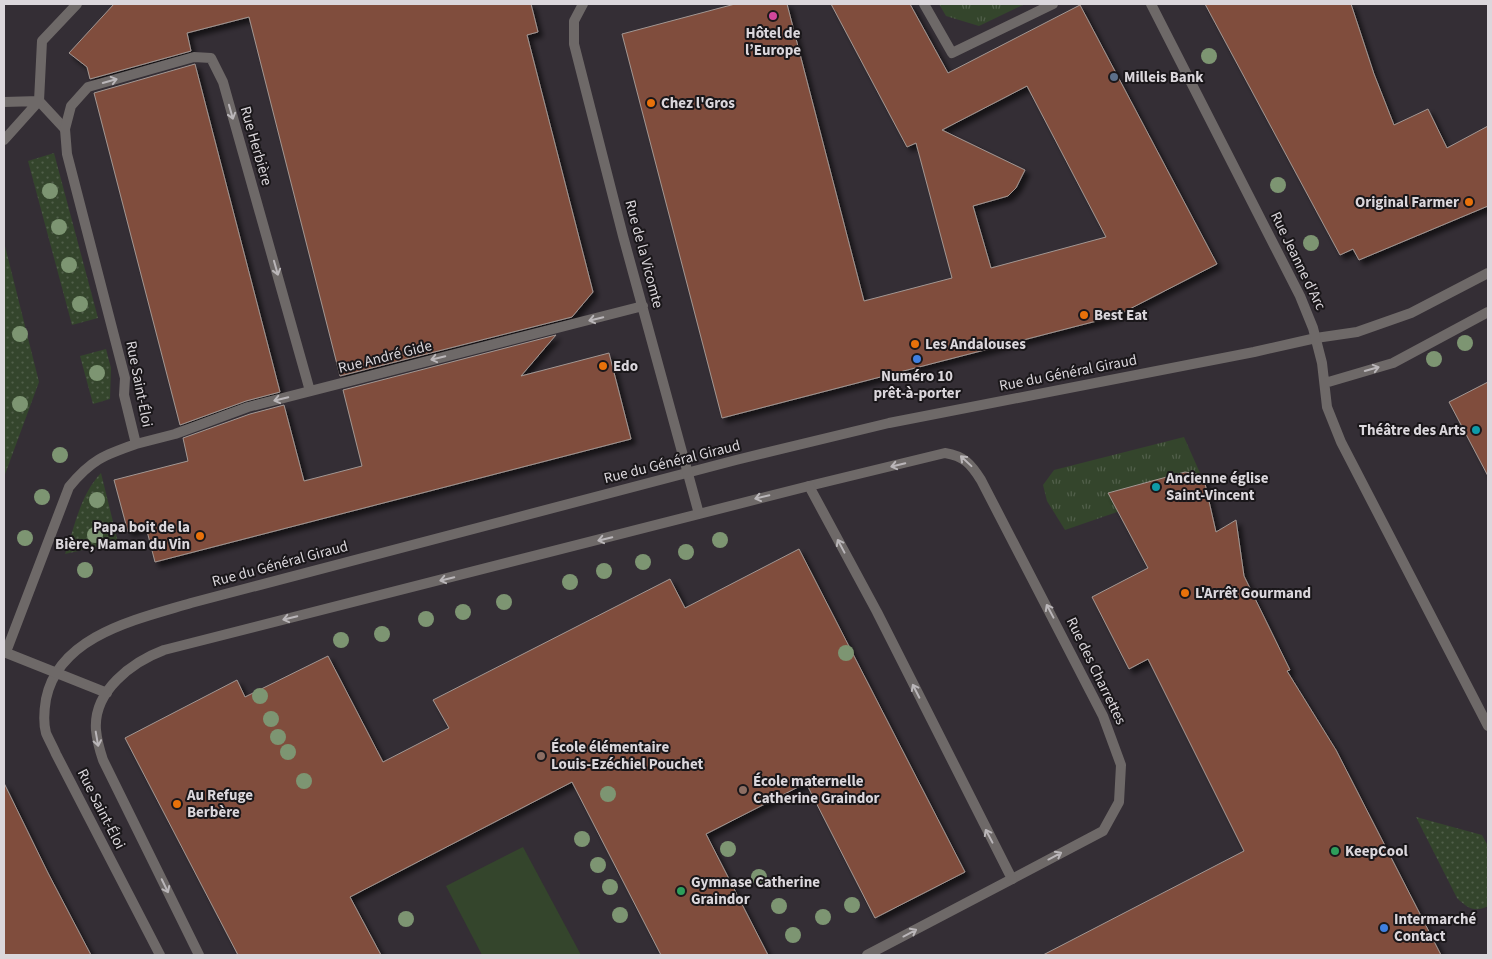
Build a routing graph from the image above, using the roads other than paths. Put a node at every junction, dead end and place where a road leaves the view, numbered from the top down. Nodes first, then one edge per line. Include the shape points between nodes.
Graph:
1 (77, 4) edge
2 (583, 4) edge
3 (924, 4) edge
4 (1053, 4) edge
5 (1152, 4) edge
6 (38, 101) junction
7 (4, 102) edge
8 (71, 106) joint
9 (65, 129) junction
10 (4, 140) edge
11 (1488, 273) edge
12 (643, 306) junction
13 (1488, 312) edge
14 (1316, 338) junction
15 (1325, 383) junction
16 (310, 391) junction
17 (136, 444) junction
18 (689, 473) junction
19 (809, 486) junction
20 (699, 514) junction
21 (5, 652) edge
22 (57, 672) junction
23 (107, 693) junction
24 (1488, 726) edge
25 (1012, 879) junction
26 (160, 955) edge
27 (200, 955) edge
28 (867, 955) edge

1 - 6 street via 42,41
2 - 12 street, Rue de la Vicomte via 574,21 574,44
3 - 4 street via 952,53
5 - 14 street, Rue Jeanne d'Arc via 1300,296
6 - 7 street
6 - 9 street
6 - 10 street
8 - 9 street, Rue Saint-Éloi
8 -> 16 street, Rue Herbière via 88,87 194,57 211,58 223,82
9 - 17 street, Rue Saint-Éloi via 67,154 124,378 124,395
11 - 14 street, Rue du Général Giraud via 1411,312 1357,332
12 -> 16 street, Rue André Gide
12 - 18 street, Rue de la Vicomte
15 -> 13 street via 1393,363
14 - 15 street, Rue Jeanne d'Arc
14 - 18 street, Rue du Général Giraud via 889,423
15 - 24 street, Rue Jeanne d'Arc via 1327,407 1341,442
16 -> 17 street, Rue André Gide via 248,407 175,434
17 - 21 street, Rue Saint-Éloi via 102,455 69,487
18 - 20 street, Rue de la Vicomte
18 - 22 street, Rue du Général Giraud via 131,621 93,639 75,652
19 -> 20 street
25 -> 19 street via 877,612
25 -> 19 street, Rue des Charrettes via 1103,831 1119,802 1121,765 1103,716 981,480 972,465 960,455 945,453
20 -> 23 street via 164,650 126,671
21 - 22 street
22 - 23 street
22 - 26 street, Rue Saint-Éloi via 48,690 43,712 46,732
23 -> 27 street, Rue Saint-Éloi via 98,710 96,728 103,760
28 -> 25 street, Rue des Charrettes

